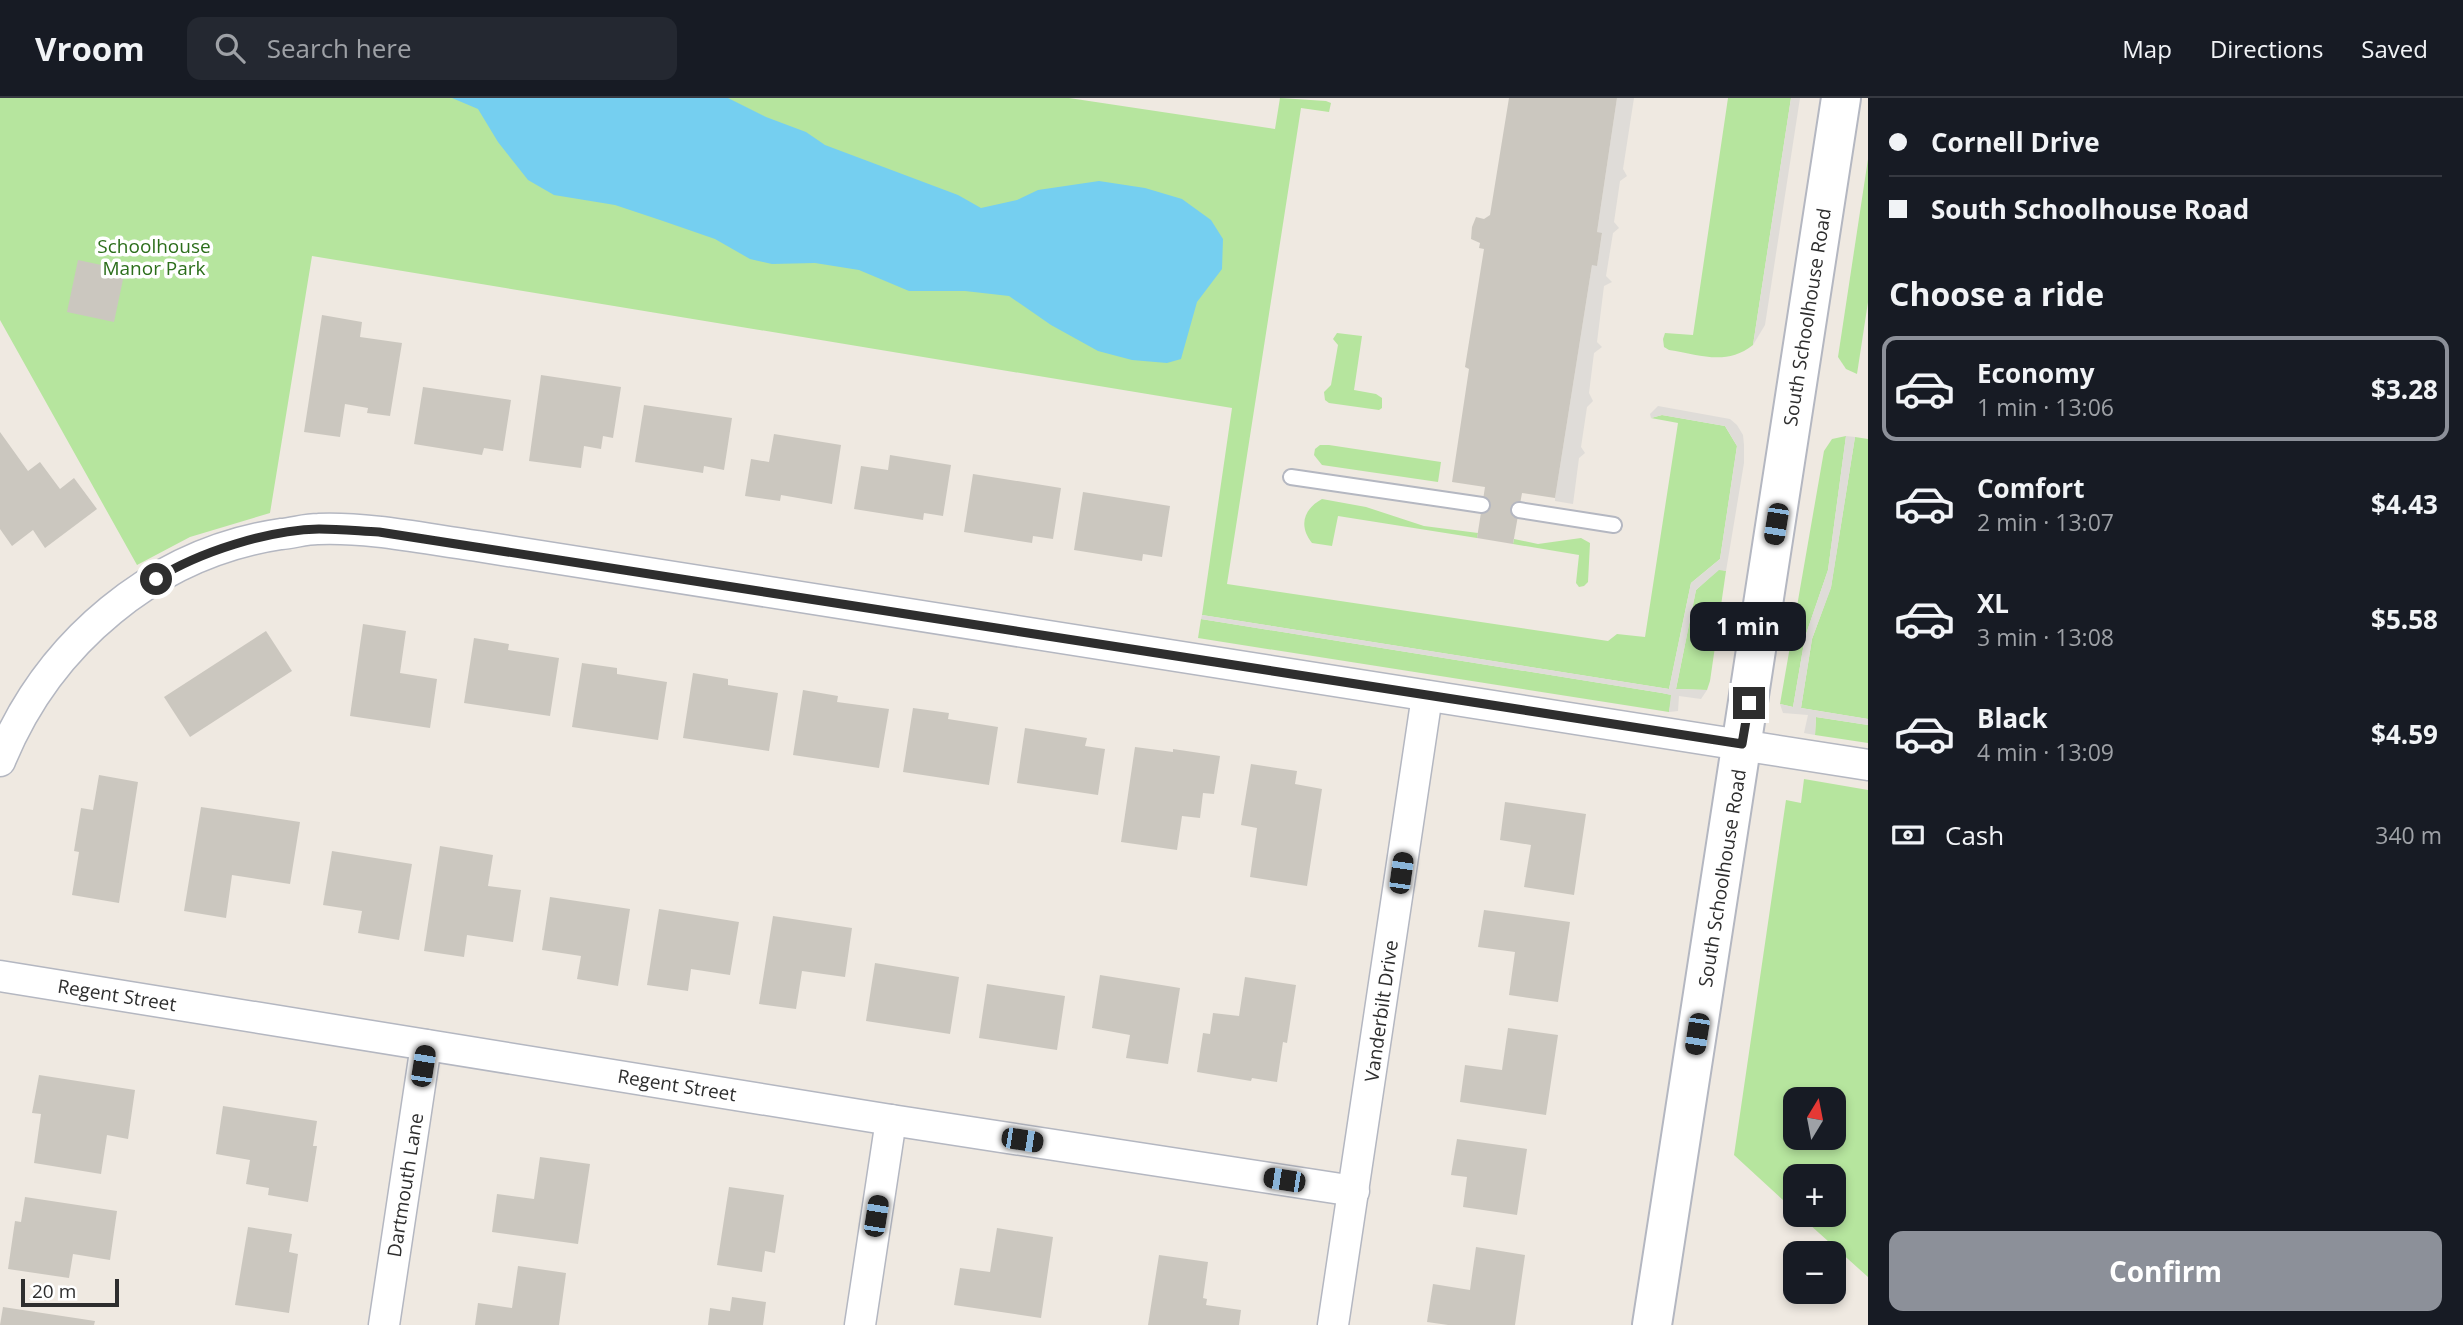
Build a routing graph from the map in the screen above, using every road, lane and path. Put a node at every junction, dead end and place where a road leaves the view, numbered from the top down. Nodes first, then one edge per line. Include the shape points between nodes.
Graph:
1 (1840, 98) edge
2 (1291, 477) dead end
3 (1482, 505) dead end
4 (1519, 510) dead end
5 (1614, 525) dead end
6 (1427, 696) junction
7 (1742, 744) junction
8 (0, 761) edge
9 (1868, 765) edge
10 (0, 976) edge
11 (426, 1045) junction
12 (891, 1120) junction
13 (1354, 1191) junction
14 (384, 1325) edge
15 (860, 1325) edge
16 (1333, 1325) edge
17 (1652, 1325) edge

1 - 7 street, South Schoolhouse Road
2 - 3 lane
4 - 5 lane
6 - 7 street
6 - 8 street via 477,546 379,532 317,529 216,549 172,568 131,594 59,662 31,699
6 - 13 street, Vanderbilt Drive
7 - 9 street
7 - 17 street, South Schoolhouse Road
10 - 11 street, Regent Street
11 - 12 street, Regent Street
11 - 14 street, Dartmouth Lane
12 - 13 street, Regent Street
12 - 15 street
13 - 16 street, Vanderbilt Drive

